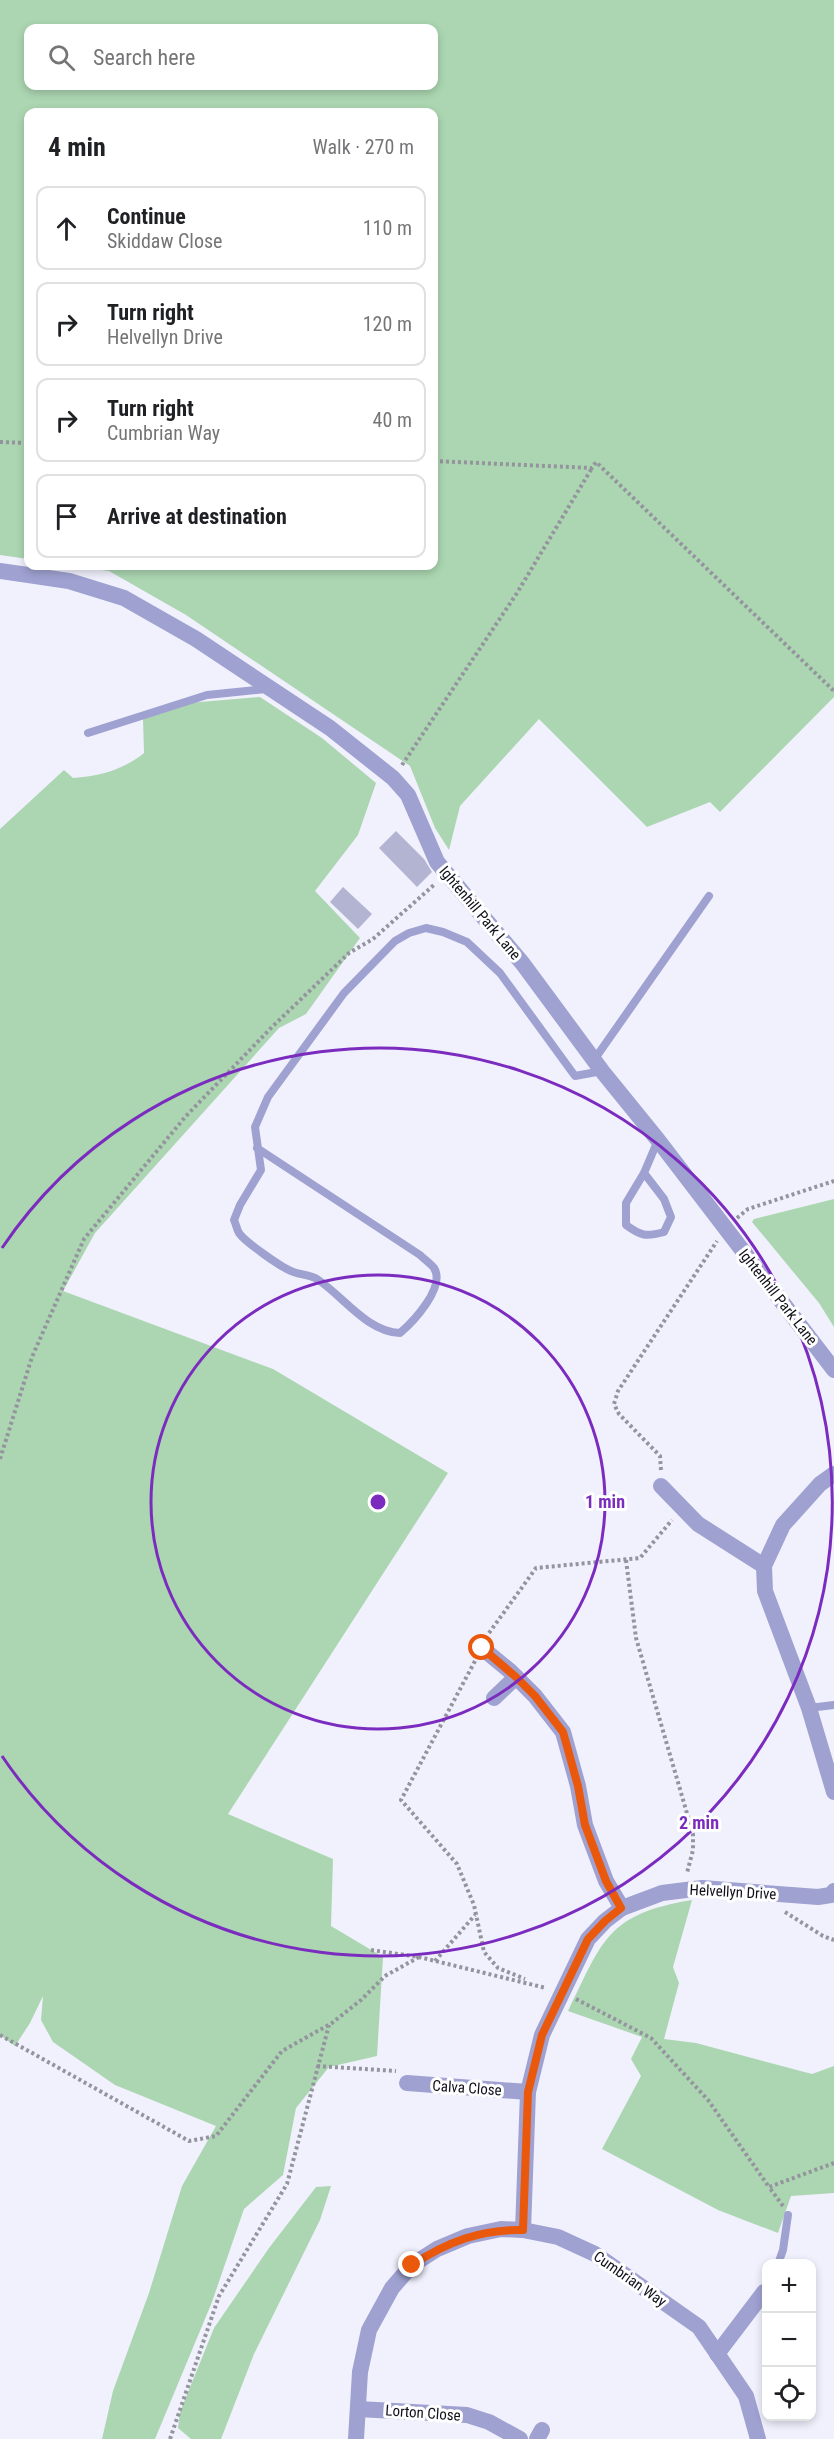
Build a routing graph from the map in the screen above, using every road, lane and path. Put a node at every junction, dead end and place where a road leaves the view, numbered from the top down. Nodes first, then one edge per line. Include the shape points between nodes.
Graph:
1 (0, 442) edge
2 (24, 443) edge
3 (438, 461) edge
4 (592, 468) junction
5 (0, 571) edge
6 (270, 688) junction
7 (834, 691) edge
8 (88, 733) dead end
9 (393, 778) junction
10 (447, 873) junction
11 (709, 896) dead end
12 (598, 1065) junction
13 (658, 1140) junction
14 (257, 1148) junction
15 (644, 1173) junction
16 (834, 1181) edge
17 (725, 1228) junction
18 (834, 1370) edge
19 (0, 1459) edge
20 (834, 1474) edge
21 (661, 1486) joint
22 (682, 1508) junction
23 (626, 1560) junction
24 (765, 1566) junction
25 (482, 1648) junction
26 (516, 1677) junction
27 (494, 1698) dead end
28 (834, 1705) edge
29 (809, 1708) junction
30 (834, 1792) edge
31 (683, 1889) junction
32 (833, 1894) edge
33 (621, 1908) junction
34 (778, 1908) dead end
35 (476, 1915) junction
36 (834, 1940) edge
37 (371, 1950) dead end
38 (418, 1957) junction
39 (435, 1961) junction
40 (525, 1979) dead end
41 (562, 1992) junction
42 (329, 2025) junction
43 (0, 2035) edge
44 (317, 2066) junction
45 (414, 2089) joint
46 (528, 2092) junction
47 (834, 2163) edge
48 (770, 2187) junction
49 (788, 2215) joint
50 (523, 2230) junction
51 (780, 2259) edge
52 (762, 2294) edge
53 (717, 2354) junction
54 (358, 2409) junction
55 (170, 2439) edge
56 (356, 2439) edge
57 (520, 2439) edge
58 (758, 2439) edge

1 - 2 path
3 - 4 path
4 - 7 path via 596,462
4 - 9 path via 518,593
5 - 6 street, Ightenhill Park Lane via 69,581 124,598
6 - 8 lane via 207,695
6 - 9 street, Ightenhill Park Lane via 330,728
9 - 10 street, Ightenhill Park Lane via 408,795 437,862
10 - 12 street, Ightenhill Park Lane via 523,964
10 - 19 path via 373,939 349,953 272,1027 186,1116 84,1239 32,1357
11 - 12 lane
12 - 13 street, Ightenhill Park Lane
12 - 14 lane via 575,1076 500,973 466,942 426,928 395,941 344,993 268,1097 255,1127
13 - 15 lane
13 - 17 street, Ightenhill Park Lane
14 - 14 lane via 261,1170 234,1220 239,1233 292,1272 316,1279 381,1329 400,1333 412,1323 434,1291 434,1269
15 - 15 lane via 626,1203 625,1213 626,1226 648,1237 664,1232 671,1217 664,1199
16 - 17 path via 748,1209
17 - 18 street, Ightenhill Park Lane
17 - 21 path via 618,1391 614,1404 660,1456
20 - 24 street via 783,1525
21 - 22 street
22 - 23 path via 640,1558
22 - 24 street via 698,1524
23 - 25 path via 536,1568 491,1627
23 - 31 path via 636,1638 693,1834
24 - 29 street via 765,1591
25 - 26 street
25 - 35 path via 401,1800 457,1864
26 - 27 street
26 - 33 street via 563,1732 585,1825 606,1881
28 - 29 lane
29 - 30 street
31 - 32 street, Helvellyn Drive via 818,1898
31 - 33 street, Helvellyn Drive
33 - 41 street, Helvellyn Drive via 588,1939
34 - 36 path
35 - 39 path
35 - 40 path via 484,1952 498,1968
37 - 38 path
38 - 39 path
38 - 42 path via 385,1976
39 - 41 path
41 - 46 street, Helvellyn Drive via 542,2035
41 - 48 path via 651,2038 708,2100
42 - 43 path via 282,2051 216,2136 189,2141
42 - 44 path
44 - 45 path via 396,2071
44 - 55 path via 287,2184 219,2296
45 - 46 street, Calva Close
46 - 50 street, Helvellyn Drive
47 - 48 path
48 - 49 path
49 - 51 lane
50 - 53 street, Cumbrian Way via 558,2237 595,2254 699,2327
50 - 54 street, Cumbrian Way via 501,2229 468,2236 412,2265 392,2288 369,2330 360,2372
52 - 53 street
53 - 58 street, Cumbrian Way via 746,2396
54 - 56 street, Cumbrian Way
54 - 57 street, Lorton Close via 467,2415

